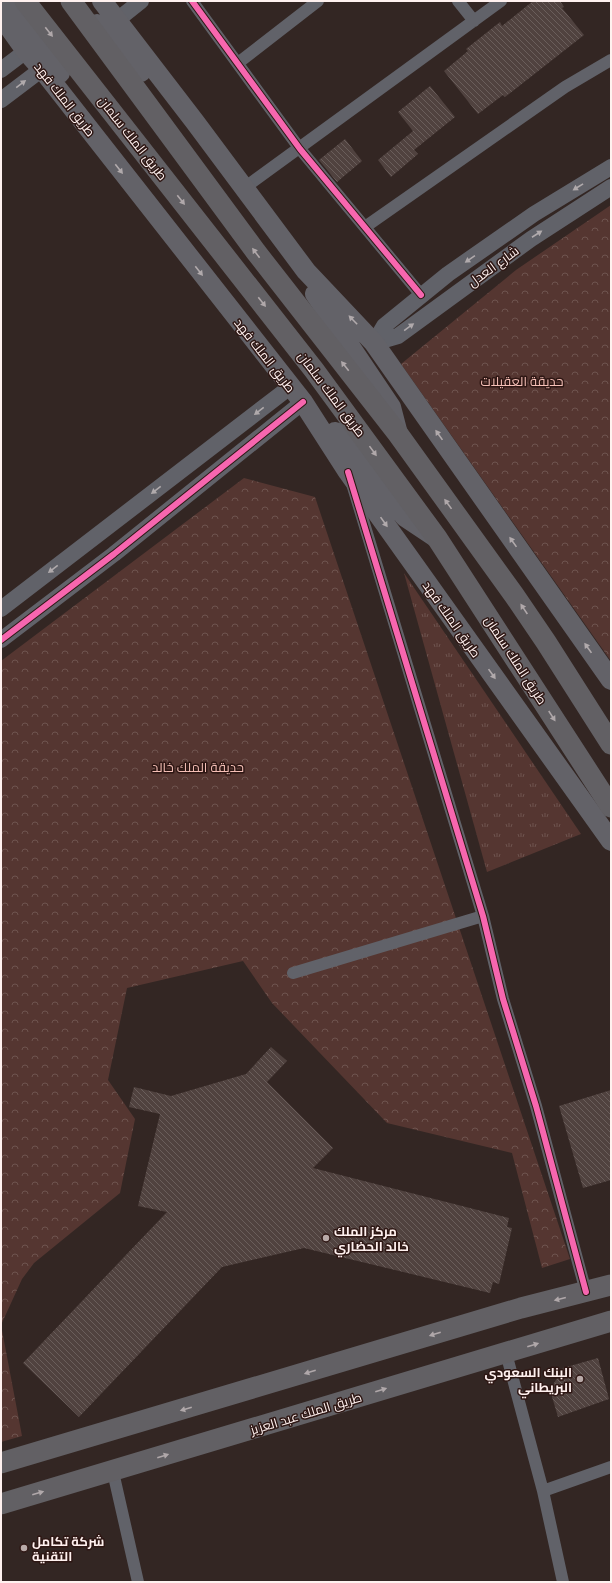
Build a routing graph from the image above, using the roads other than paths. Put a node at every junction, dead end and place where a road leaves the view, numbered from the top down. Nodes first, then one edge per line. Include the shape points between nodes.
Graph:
1 (9, 1) edge
2 (25, 1) edge
3 (102, 1) edge
4 (141, 1) edge
5 (192, 1) edge
6 (318, 1) edge
7 (458, 1) edge
8 (501, 1) edge
9 (76, 7) edge
10 (1, 16) edge
11 (116, 21) junction
12 (474, 21) junction
13 (26, 51) junction
14 (611, 60) edge
15 (238, 63) junction
16 (42, 68) junction
17 (1, 70) edge
18 (1, 100) edge
19 (195, 122) junction
20 (98, 142) junction
21 (300, 149) junction
22 (611, 167) edge
23 (611, 187) edge
24 (244, 188) junction
25 (365, 227) junction
26 (306, 271) junction
27 (421, 295) junction
28 (374, 343) junction
29 (290, 387) junction
30 (303, 402) junction
31 (398, 434) junction
32 (348, 472) junction
33 (437, 538) junction
34 (1, 609) edge
35 (1, 640) edge
36 (611, 680) edge
37 (611, 744) edge
38 (611, 807) edge
39 (611, 841) edge
40 (483, 916) junction
41 (293, 973) dead end
42 (611, 1285) edge
43 (586, 1292) junction
44 (611, 1321) edge
45 (506, 1353) junction
46 (1, 1463) edge
47 (611, 1467) edge
48 (113, 1472) junction
49 (543, 1491) junction
50 (1, 1504) edge
51 (138, 1582) edge
52 (563, 1582) edge

1 - 20 main road via 85,110
2 -> 33 highway, طريق الملك سلمان via 314,370
3 - 11 main road
4 - 11 street
5 - 15 street
6 - 15 street
7 - 12 street
8 - 12 street
9 - 19 main road via 100,26 175,110
31 -> 9 highway, طريق الملك سلمان via 256,252
10 - 13 main road, طريق الملك فهد
11 - 19 main road
12 - 21 street
13 - 16 main road, طريق الملك فهد
13 - 17 street
14 - 25 street via 565,87
15 - 21 street
18 -> 16 street
16 - 20 main road, طريق الملك فهد
19 - 24 main road
20 -> 29 main road, طريق الملك فهد
21 - 24 street
21 - 25 street
22 -> 27 street via 534,214
28 -> 23 street, شارع العدل via 398,336 531,239
24 - 26 main road
25 - 27 street
28 -> 26 main road
26 - 31 main road via 316,296 391,408
27 - 28 street via 384,326
36 -> 28 main road
29 - 30 main road, طريق الملك فهد
29 -> 34 street
30 - 32 main road, طريق الملك فهد
30 - 33 main road via 327,421 405,517
30 - 35 street via 114,554
37 -> 31 highway, طريق الملك سلمان via 546,642
32 -> 39 main road, طريق الملك فهد
32 - 40 street
33 -> 38 highway, طريق الملك سلمان
40 - 41 street
40 - 43 street via 503,999 536,1106
42 - 43 highway
43 -> 46 highway via 521,1308
45 -> 44 highway, طريق الملك عبد العزيز
48 -> 45 highway, طريق الملك عبد العزيز
45 - 49 street
47 - 49 street
50 -> 48 highway, طريق الملك عبد العزيز
48 - 51 street
49 - 52 street

